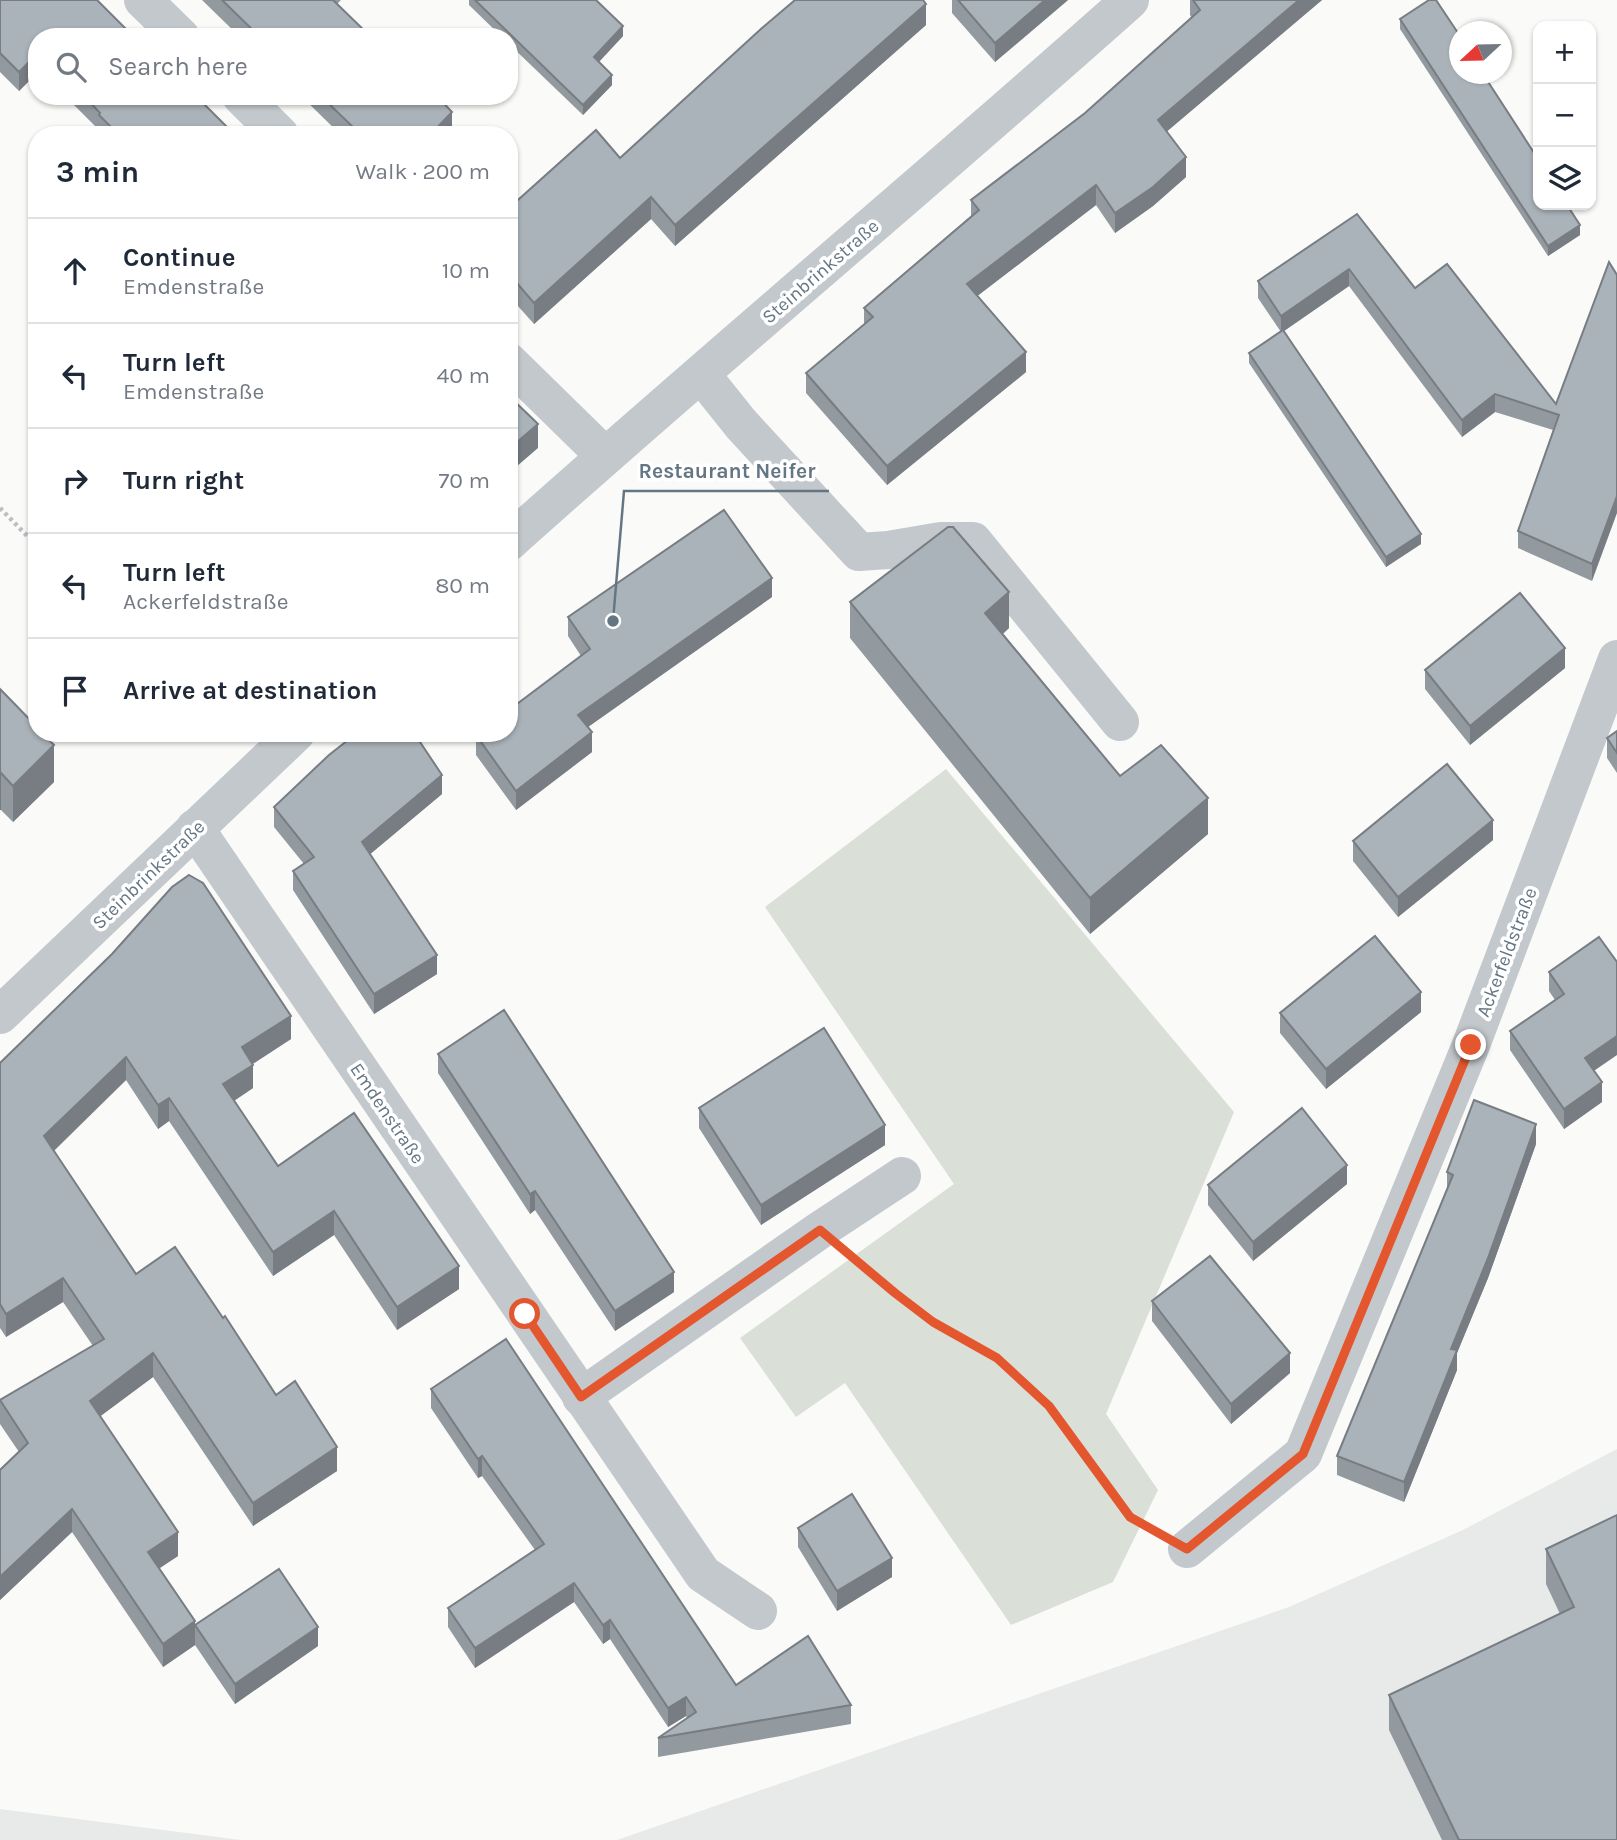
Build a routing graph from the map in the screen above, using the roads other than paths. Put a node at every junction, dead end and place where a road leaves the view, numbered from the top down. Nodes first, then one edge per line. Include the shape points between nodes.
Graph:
1 (143, 0) edge
2 (1130, 0) edge
3 (172, 28) edge
4 (250, 105) edge
5 (271, 126) edge
6 (518, 371) edge
7 (701, 374) junction
8 (605, 456) junction
9 (518, 534) edge
10 (1617, 659) edge
11 (1120, 722) dead end
12 (286, 742) edge
13 (195, 828) junction
14 (0, 1015) edge
15 (902, 1176) dead end
16 (581, 1397) junction
17 (1187, 1549) road end
18 (758, 1611) dead end

1 - 3 street
2 - 7 street, Steinbrinkstraße
4 - 5 street
6 - 8 street
7 - 8 street, Steinbrinkstraße
7 - 11 street via 859,552 973,541
8 - 9 street, Steinbrinkstraße
10 - 17 street, Ackerfeldstraße via 1471,1045 1303,1454
12 - 13 street, Steinbrinkstraße
13 - 14 street, Steinbrinkstraße
13 - 16 street, Emdenstraße
15 - 16 street
16 - 18 street, Emdenstraße via 703,1574

